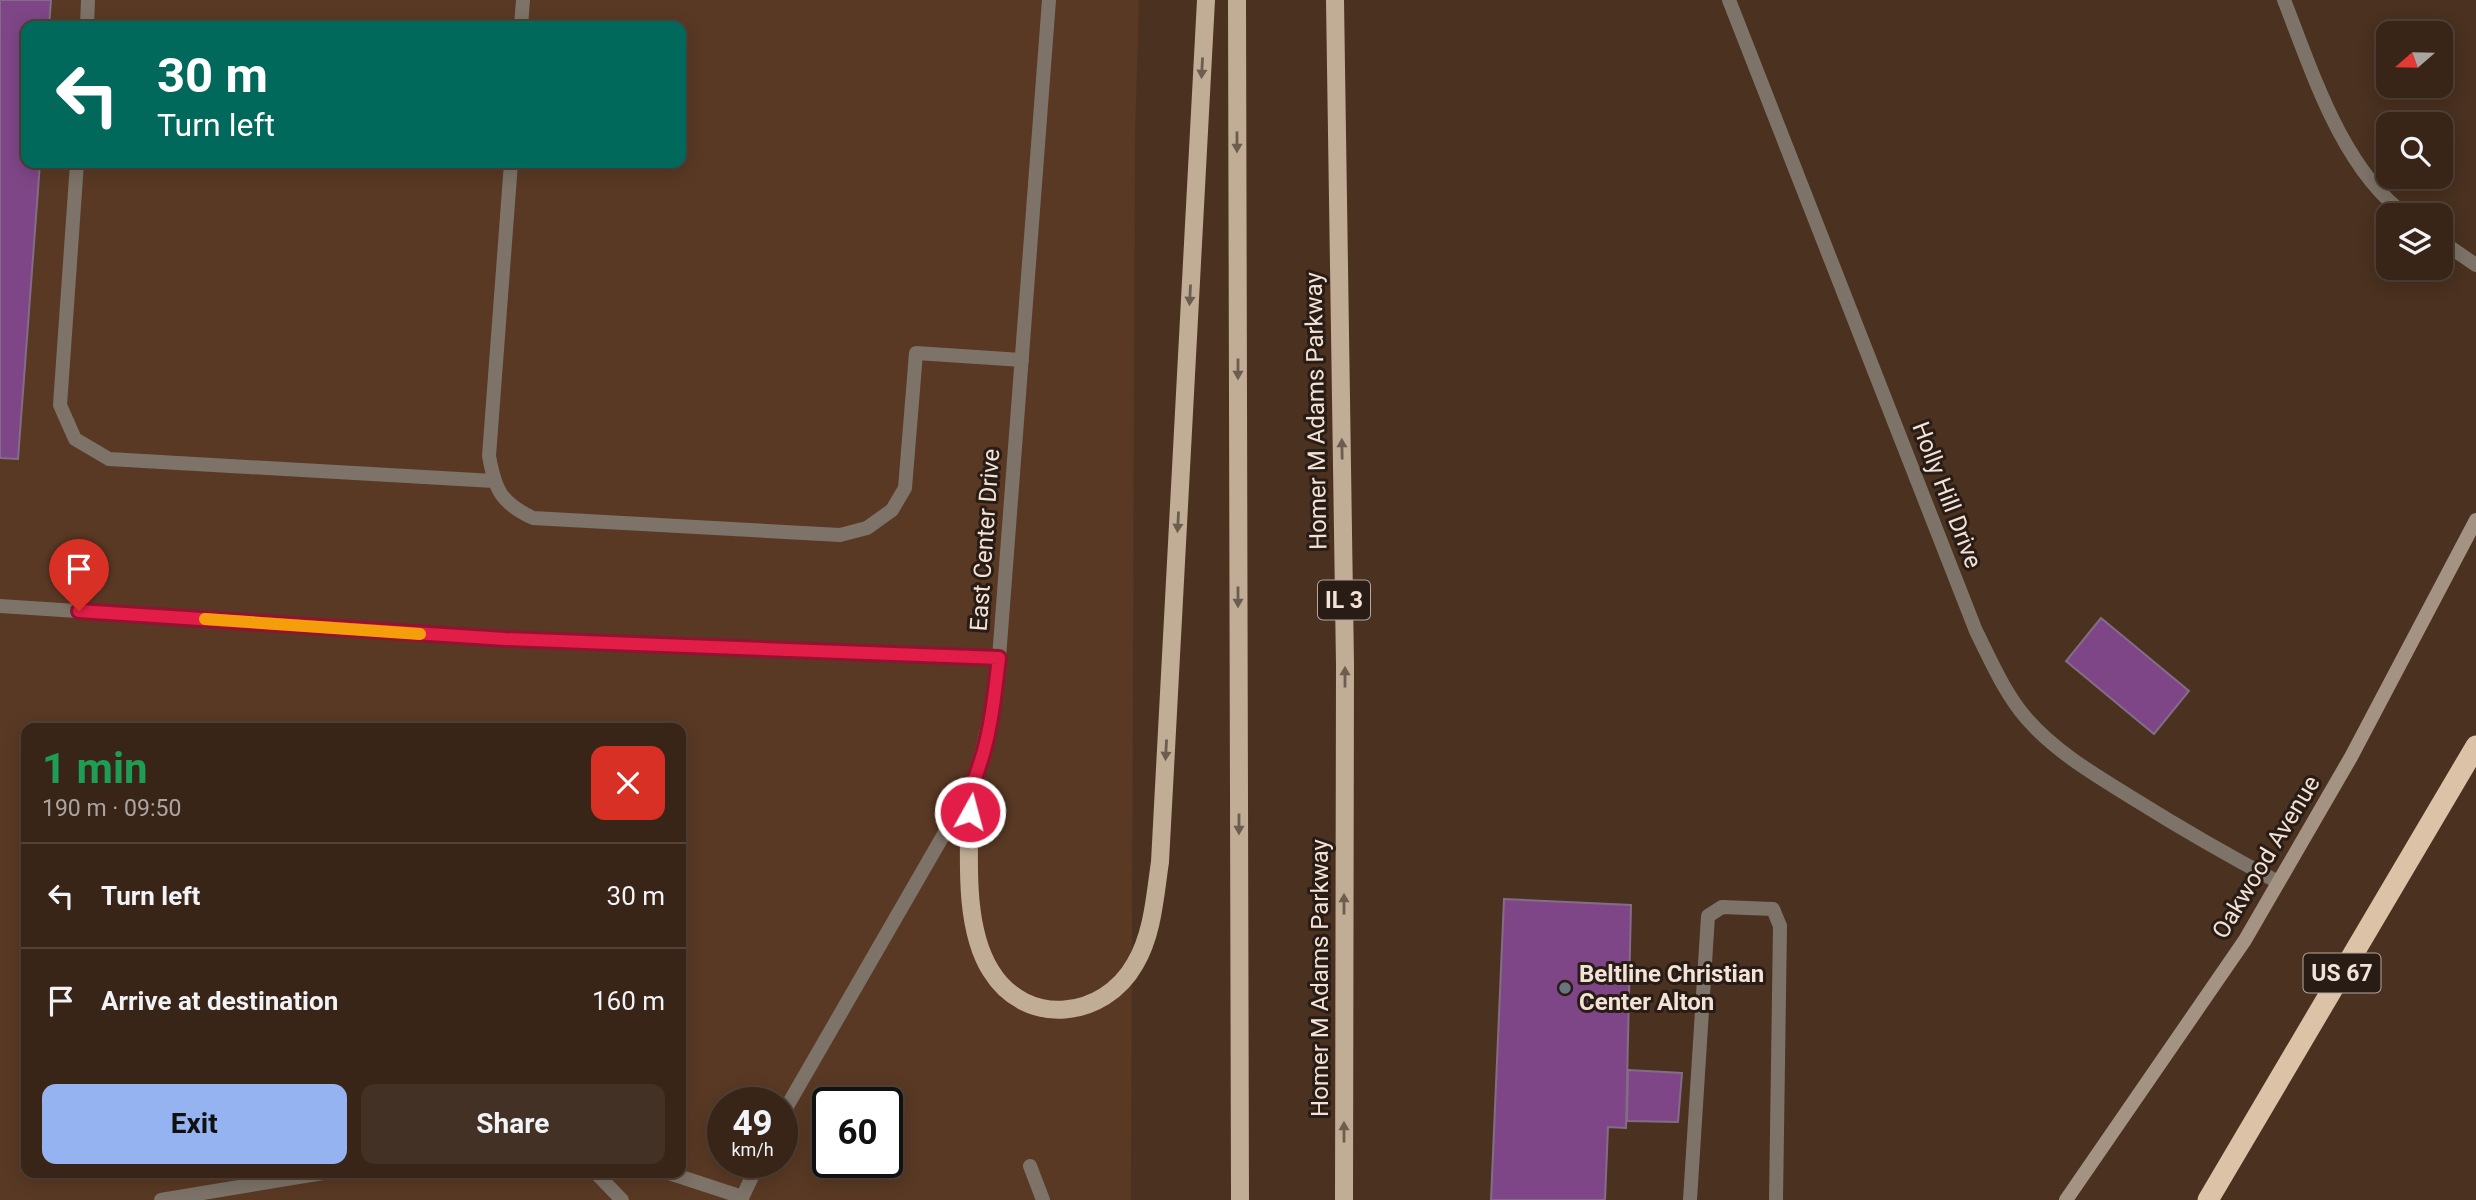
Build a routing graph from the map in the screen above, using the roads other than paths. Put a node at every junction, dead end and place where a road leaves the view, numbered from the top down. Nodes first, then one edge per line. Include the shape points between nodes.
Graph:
1 (88, 0) edge
2 (523, 0) edge
3 (1049, 0) edge
4 (1206, 0) edge
5 (1237, 0) edge
6 (1335, 0) edge
7 (1730, 0) edge
8 (2284, 0) edge
9 (87, 21) edge
10 (521, 21) edge
11 (77, 168) edge
12 (511, 168) edge
13 (2393, 203) edge
14 (2453, 249) edge
15 (2476, 265) edge
16 (1022, 360) junction
17 (494, 481) junction
18 (2476, 520) edge
19 (0, 606) edge
20 (999, 658) junction
21 (2476, 746) edge
22 (970, 789) junction
23 (2278, 882) junction
24 (798, 1087) edge
25 (1030, 1166) dead end
26 (293, 1178) edge
27 (601, 1178) edge
28 (684, 1178) edge
29 (752, 1178) edge
30 (742, 1198) edge
31 (161, 1200) edge
32 (622, 1200) edge
33 (1043, 1200) edge
34 (1240, 1200) edge
35 (1344, 1200) edge
36 (1690, 1200) edge
37 (1776, 1200) edge
38 (2066, 1200) edge
39 (2208, 1200) edge

1 - 9 street
2 - 10 street
3 - 16 street, East Center Drive
4 -> 22 main road via 1160,862 1141,953 1115,988 1093,1003 1058,1012 1035,1008 1012,994 991,972 976,937 970,882
5 -> 34 main road
35 -> 6 main road, Homer M Adams Parkway / IL 3 via 1345,665
7 - 23 street, Holly Hill Drive via 1976,631 2003,686 2045,737 2094,775
8 - 13 street via 2343,139 2372,184
11 - 17 street via 60,405 75,439 109,459
12 - 17 street via 489,456
14 - 15 street
16 - 17 street via 916,354 905,488 892,510 867,528 840,536 533,518 510,507
16 - 20 street, East Center Drive
18 - 23 street, Oakwood Avenue via 2351,757
19 - 20 street via 505,639
20 - 22 street, East Center Drive via 983,755
21 - 39 highway, US 67
22 - 24 street, East Center Drive
23 - 38 street, Oakwood Avenue via 2245,940
25 - 33 street
26 - 31 street
27 - 32 street
28 - 30 street
29 - 30 street
36 - 37 street via 1708,916 1722,907 1773,909 1780,926

